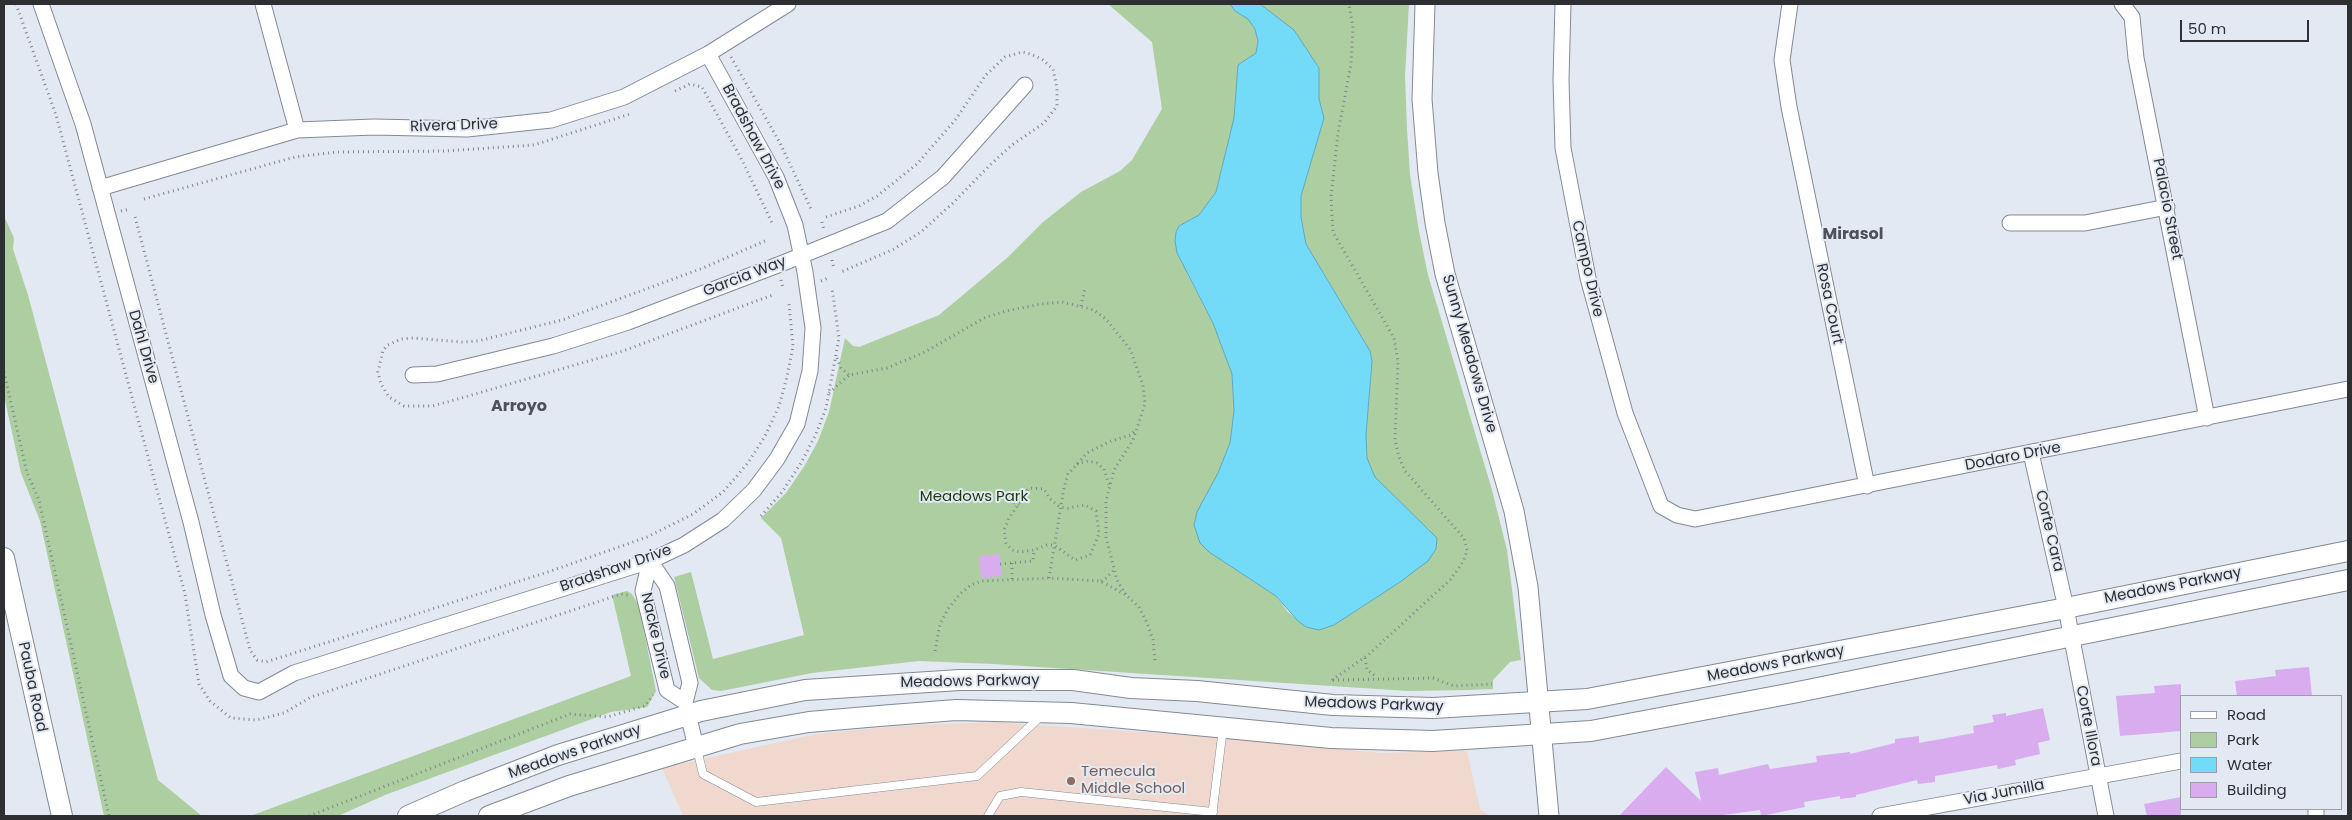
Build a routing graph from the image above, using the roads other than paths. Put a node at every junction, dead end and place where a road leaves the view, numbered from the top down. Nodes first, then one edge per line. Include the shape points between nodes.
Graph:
1 (41, 4) edge
2 (263, 4) edge
3 (788, 4) edge
4 (1425, 4) edge
5 (1563, 4) edge
6 (1790, 4) edge
7 (2122, 4) edge
8 (708, 54) junction
9 (1025, 85) dead end
10 (297, 130) junction
11 (100, 188) junction
12 (2167, 207) junction
13 (2010, 223) dead end
14 (802, 255) junction
15 (413, 375) dead end
16 (2348, 389) edge
17 (2208, 418) junction
18 (2031, 453) junction
19 (1867, 486) junction
20 (1677, 516) joint
21 (2348, 551) edge
22 (4, 558) edge
23 (650, 561) junction
24 (2348, 580) edge
25 (2066, 608) junction
26 (2072, 636) junction
27 (244, 688) joint
28 (1538, 702) junction
29 (687, 708) junction
30 (1045, 712) junction
31 (1224, 726) junction
32 (1542, 734) junction
33 (696, 747) junction
34 (2180, 761) edge
35 (2098, 775) junction
36 (1212, 814) edge
37 (1889, 815) edge
38 (62, 816) edge
39 (408, 816) edge
40 (488, 816) edge
41 (988, 816) edge
42 (1549, 816) edge
43 (2106, 816) edge

1 - 11 street, Dahl Drive via 83,124
2 - 10 street
3 - 8 street, Rivera Drive
4 - 28 street, Sunny Meadows Drive via 1422,99 1435,223 1445,274 1514,511 1528,587
5 - 20 street, Campo Drive via 1563,148 1588,278 1625,413 1661,506
6 - 19 street, Rosa Court via 1782,60 1789,107
7 - 12 street, Palacio Street via 2132,17 2136,58
8 - 10 street, Rivera Drive via 624,97 551,120 466,129 374,127
8 - 14 street, Bradshaw Drive via 776,177 795,225
9 - 14 street, Garcia Way via 943,178 887,221
10 - 11 street, Rivera Drive
11 - 27 street, Dahl Drive via 191,522 213,615 231,676
12 - 13 street via 2084,223
12 - 17 street, Palacio Street
14 - 15 street, Garcia Way via 628,322 553,346 437,374
14 - 23 street, Bradshaw Drive via 813,328 810,371 797,424 754,490 723,520 684,545
16 - 17 street, Dodaro Drive
17 - 18 street, Dodaro Drive
18 - 19 street, Dodaro Drive
18 - 25 street, Corte Cara
19 - 20 street, Dodaro Drive via 1695,519
21 - 25 main road, Meadows Parkway
22 - 38 main road, Pauba Road
23 - 27 street, Bradshaw Drive via 294,673 259,692
23 - 29 street, Nacke Drive via 667,586 690,684
23 - 29 street, Nacke Drive via 643,586 667,690
24 - 26 main road, Meadows Parkway
25 - 26 street, Corte Cara
25 - 28 main road, Meadows Parkway via 1653,688 1587,699
26 - 32 main road, Meadows Parkway via 1668,717 1591,730
26 - 35 street, Corte Illora
28 - 29 main road, Meadows Parkway via 1433,708 1333,706 1073,680 960,680 804,690
28 - 32 street, Sunny Meadows Drive
29 - 33 street
29 - 39 main road, Meadows Parkway via 558,755
30 - 31 main road, Meadows Parkway
30 - 33 main road, Meadows Parkway via 956,710 809,722 740,734
30 - 33 lane via 977,776 756,802 703,774
31 - 32 main road, Meadows Parkway via 1331,738 1433,741
31 - 36 lane
32 - 42 street, Sunny Meadows Drive
33 - 40 main road, Meadows Parkway via 569,786
34 - 35 street, Via Jumilla
35 - 37 street, Via Jumilla
35 - 43 street, Corte Illora
36 - 41 lane via 1021,792 1000,796

